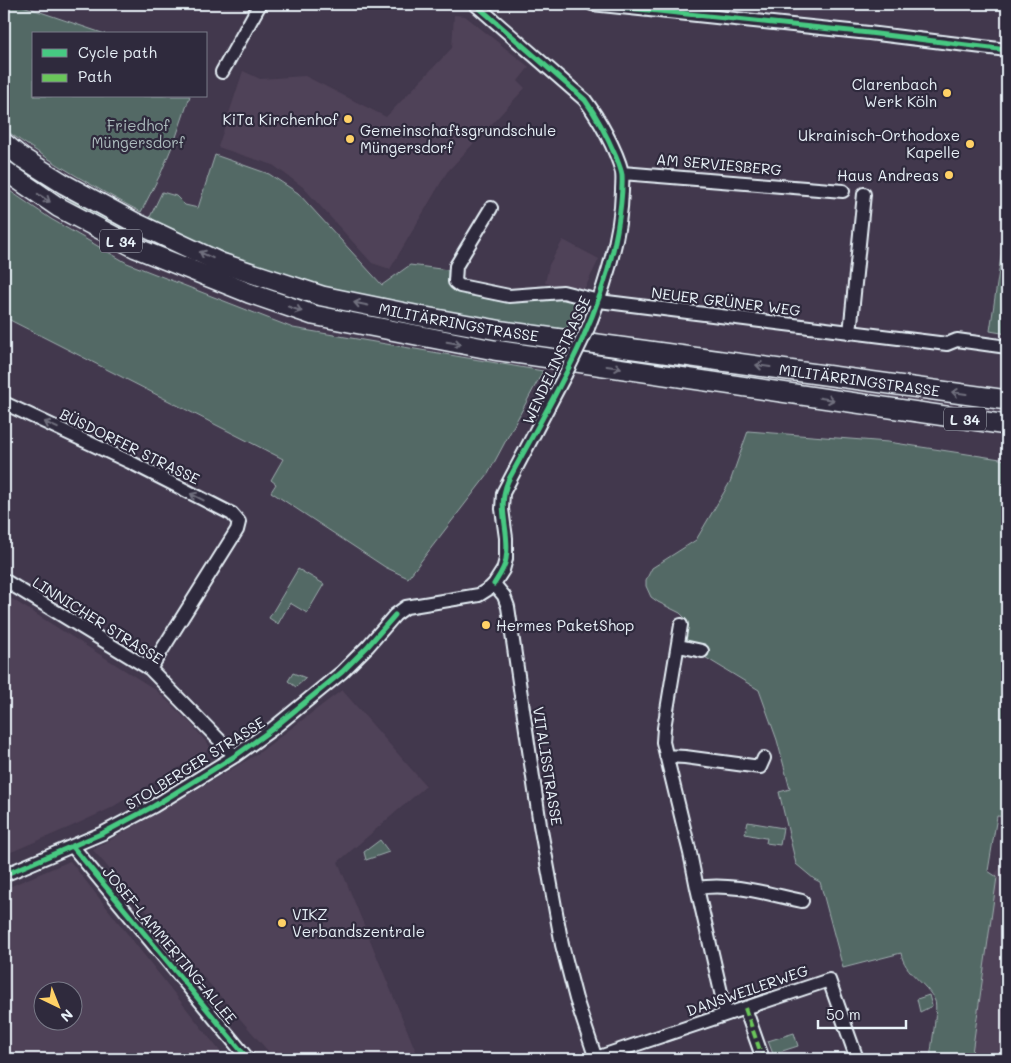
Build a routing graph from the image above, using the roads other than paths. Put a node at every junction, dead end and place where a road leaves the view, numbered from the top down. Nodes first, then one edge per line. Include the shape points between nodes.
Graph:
1 (260, 4) edge
2 (475, 4) edge
3 (592, 4) edge
4 (1007, 50) edge
5 (222, 72) dead end
6 (4, 143) edge
7 (4, 170) edge
8 (622, 173) junction
9 (843, 191) dead end
10 (864, 194) dead end
11 (491, 208) dead end
12 (599, 301) junction
13 (850, 333) junction
14 (1007, 347) edge
15 (1007, 400) edge
16 (4, 403) edge
17 (1007, 425) edge
18 (4, 580) edge
19 (494, 584) junction
20 (681, 625) dead end
21 (679, 646) junction
22 (702, 651) dead end
23 (150, 669) junction
24 (235, 756) junction
25 (666, 756) junction
26 (764, 758) dead end
27 (73, 847) junction
28 (4, 875) edge
29 (697, 888) junction
30 (802, 901) dead end
31 (745, 1008) junction
32 (726, 1014) junction
33 (248, 1059) edge
34 (596, 1059) edge
35 (763, 1059) edge
36 (857, 1059) edge

1 - 5 street
2 - 8 street, WENDELINSTRASSE via 585,100 607,136
3 - 4 street
15 -> 6 highway, MILITÄRRINGSTRASSE / L 34 via 503,331 322,296 221,263 134,222 64,184
7 -> 17 highway, MILITÄRRINGSTRASSE / L 34 via 58,207 136,248 313,315 494,350
8 - 9 street, AM SERVIESBERG
8 - 12 street, WENDELINSTRASSE via 622,203 615,243
10 - 13 street
11 - 12 street, WENDELINSTRASSE via 456,266 455,282 460,286 509,296 563,292
12 - 13 street, NEUER GRÜNER WEG
12 - 19 street, WENDELINSTRASSE, bridge via 565,375 503,493 506,559
13 - 14 street, NEUER GRÜNER WEG via 947,344 957,340
23 -> 16 street, BÜSDORFER STRASSE via 239,522 232,514
18 - 23 street, LINNICHER STRASSE
19 - 24 street, STOLBERGER STRASSE via 479,595 406,608 395,615 342,672
19 - 34 street, VITALISSTRASSE via 508,607 540,826 562,945
20 - 21 street
21 - 22 street
21 - 25 street via 664,728
23 - 24 street, LINNICHER STRASSE
24 - 27 street, STOLBERGER STRASSE via 128,820
25 - 26 street via 760,767
25 - 29 street
27 - 28 street, STOLBERGER STRASSE
27 - 33 street, JOSEF-LAMMERTING-ALLEE
29 - 30 street via 717,886
29 - 32 street
31 - 32 street, DANSWEILERWEG
31 - 35 street
31 - 36 street, DANSWEILERWEG via 829,980
32 - 34 street, DANSWEILERWEG

